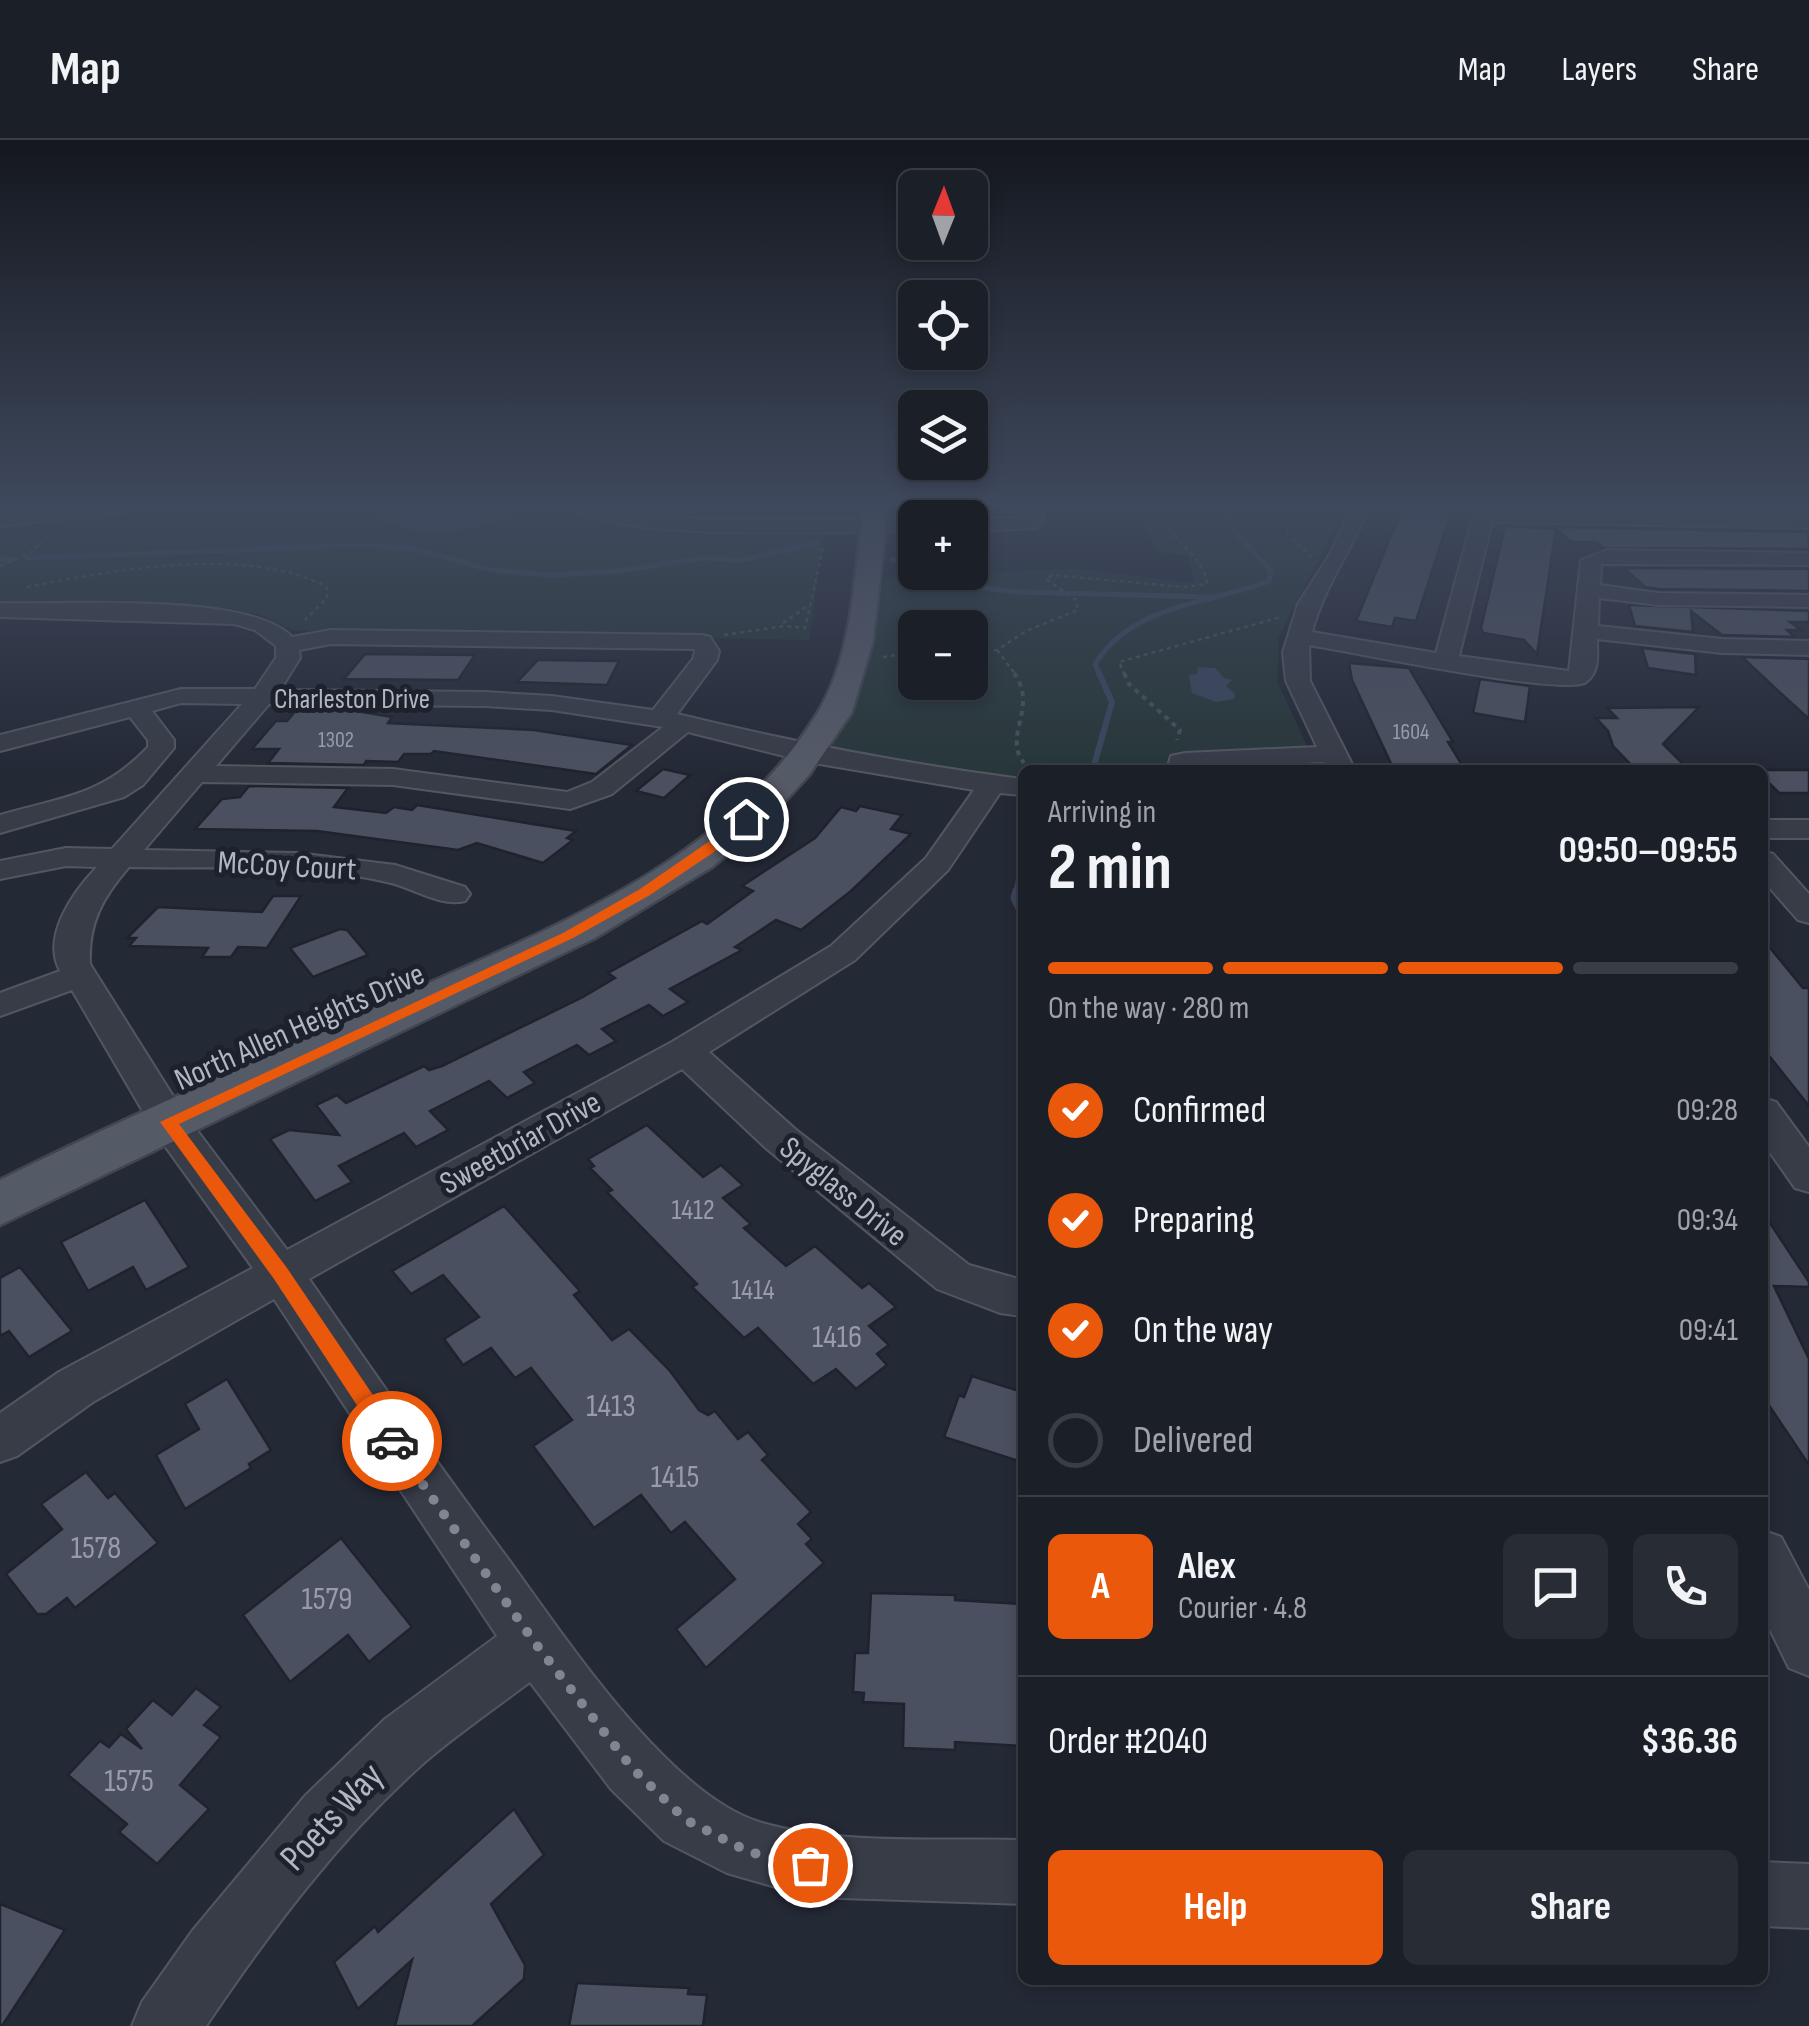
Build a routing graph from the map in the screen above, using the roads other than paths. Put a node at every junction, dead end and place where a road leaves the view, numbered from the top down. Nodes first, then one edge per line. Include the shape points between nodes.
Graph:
1 (856, 594) edge
2 (1315, 594) edge
3 (1462, 594) edge
4 (1587, 594) edge
5 (1619, 594) edge
6 (1809, 601) edge
7 (0, 610) edge
8 (1586, 630) junction
9 (1298, 636) junction
10 (287, 645) junction
11 (1809, 648) edge
12 (1446, 661) junction
13 (264, 695) junction
14 (802, 705) dead end
15 (136, 707) junction
16 (0, 710) edge
17 (672, 721) junction
18 (8, 741) edge
19 (791, 750) junction
20 (1176, 758) edge
21 (1337, 762) edge
22 (194, 774) junction
23 (1014, 780) edge
24 (0, 824) edge
25 (1768, 828) edge
26 (1809, 829) edge
27 (116, 860) junction
28 (1768, 867) edge
29 (0, 870) edge
30 (454, 894) dead end
31 (1809, 913) edge
32 (78, 976) junction
33 (0, 1005) edge
34 (685, 1051) junction
35 (160, 1108) junction
36 (1768, 1119) edge
37 (0, 1166) edge
38 (1809, 1177) edge
39 (0, 1204) edge
40 (280, 1274) junction
41 (1018, 1297) edge
42 (0, 1440) edge
43 (1768, 1567) edge
44 (535, 1643) junction
45 (1809, 1648) edge
46 (1018, 1872) edge
47 (1768, 1894) edge
48 (1809, 1896) edge
49 (166, 2026) edge

1 - 19 main road, North Allen Heights Drive via 852,671 837,709
2 - 9 street
3 - 12 street
4 - 8 street
5 - 6 street
7 - 10 street via 213,614 272,629
8 - 11 street via 1722,646
8 - 12 street via 1584,670 1575,679
9 - 12 street
9 - 21 street via 1298,681
10 - 13 street via 288,658
10 - 17 street via 345,637 702,642 704,660
13 - 15 street via 181,696
13 - 17 street, Charleston Drive via 484,698
13 - 22 street, Charleston Drive
14 - 19 main road, North Allen Heights Drive
15 - 18 street
15 - 24 street via 161,748 125,786
16 - 18 street
17 - 19 street, Charleston Drive
17 - 22 street via 602,788 570,800 392,778
19 - 23 street, Charleston Drive
19 - 35 main road, North Allen Heights Drive via 763,805 709,850 568,936
20 - 21 street
22 - 27 street, Charleston Drive
23 - 34 street, Sweetbriar Drive via 856,942
25 - 26 street
27 - 29 street, McCoy Court via 66,857
27 - 30 street, McCoy Court via 337,865 395,874
27 - 32 street, Charleston Drive via 76,923 71,952
28 - 31 street
32 - 33 street
32 - 35 street, Charleston Drive
34 - 40 street, Sweetbriar Drive
34 - 41 street, Spyglass Drive via 780,1140 940,1268
35 - 37 main road, North Allen Heights Drive
35 - 39 main road, North Allen Heights Drive
35 - 40 street, Charleston Drive
36 - 38 street
40 - 42 street, Sweetbriar Drive via 76,1388
40 - 44 street, Charleston Drive
43 - 45 street
44 - 46 street, Charleston Drive via 632,1768 686,1820 749,1852 810,1865
44 - 49 street, Poets Way via 392,1752 312,1830 235,1924
47 - 48 street

